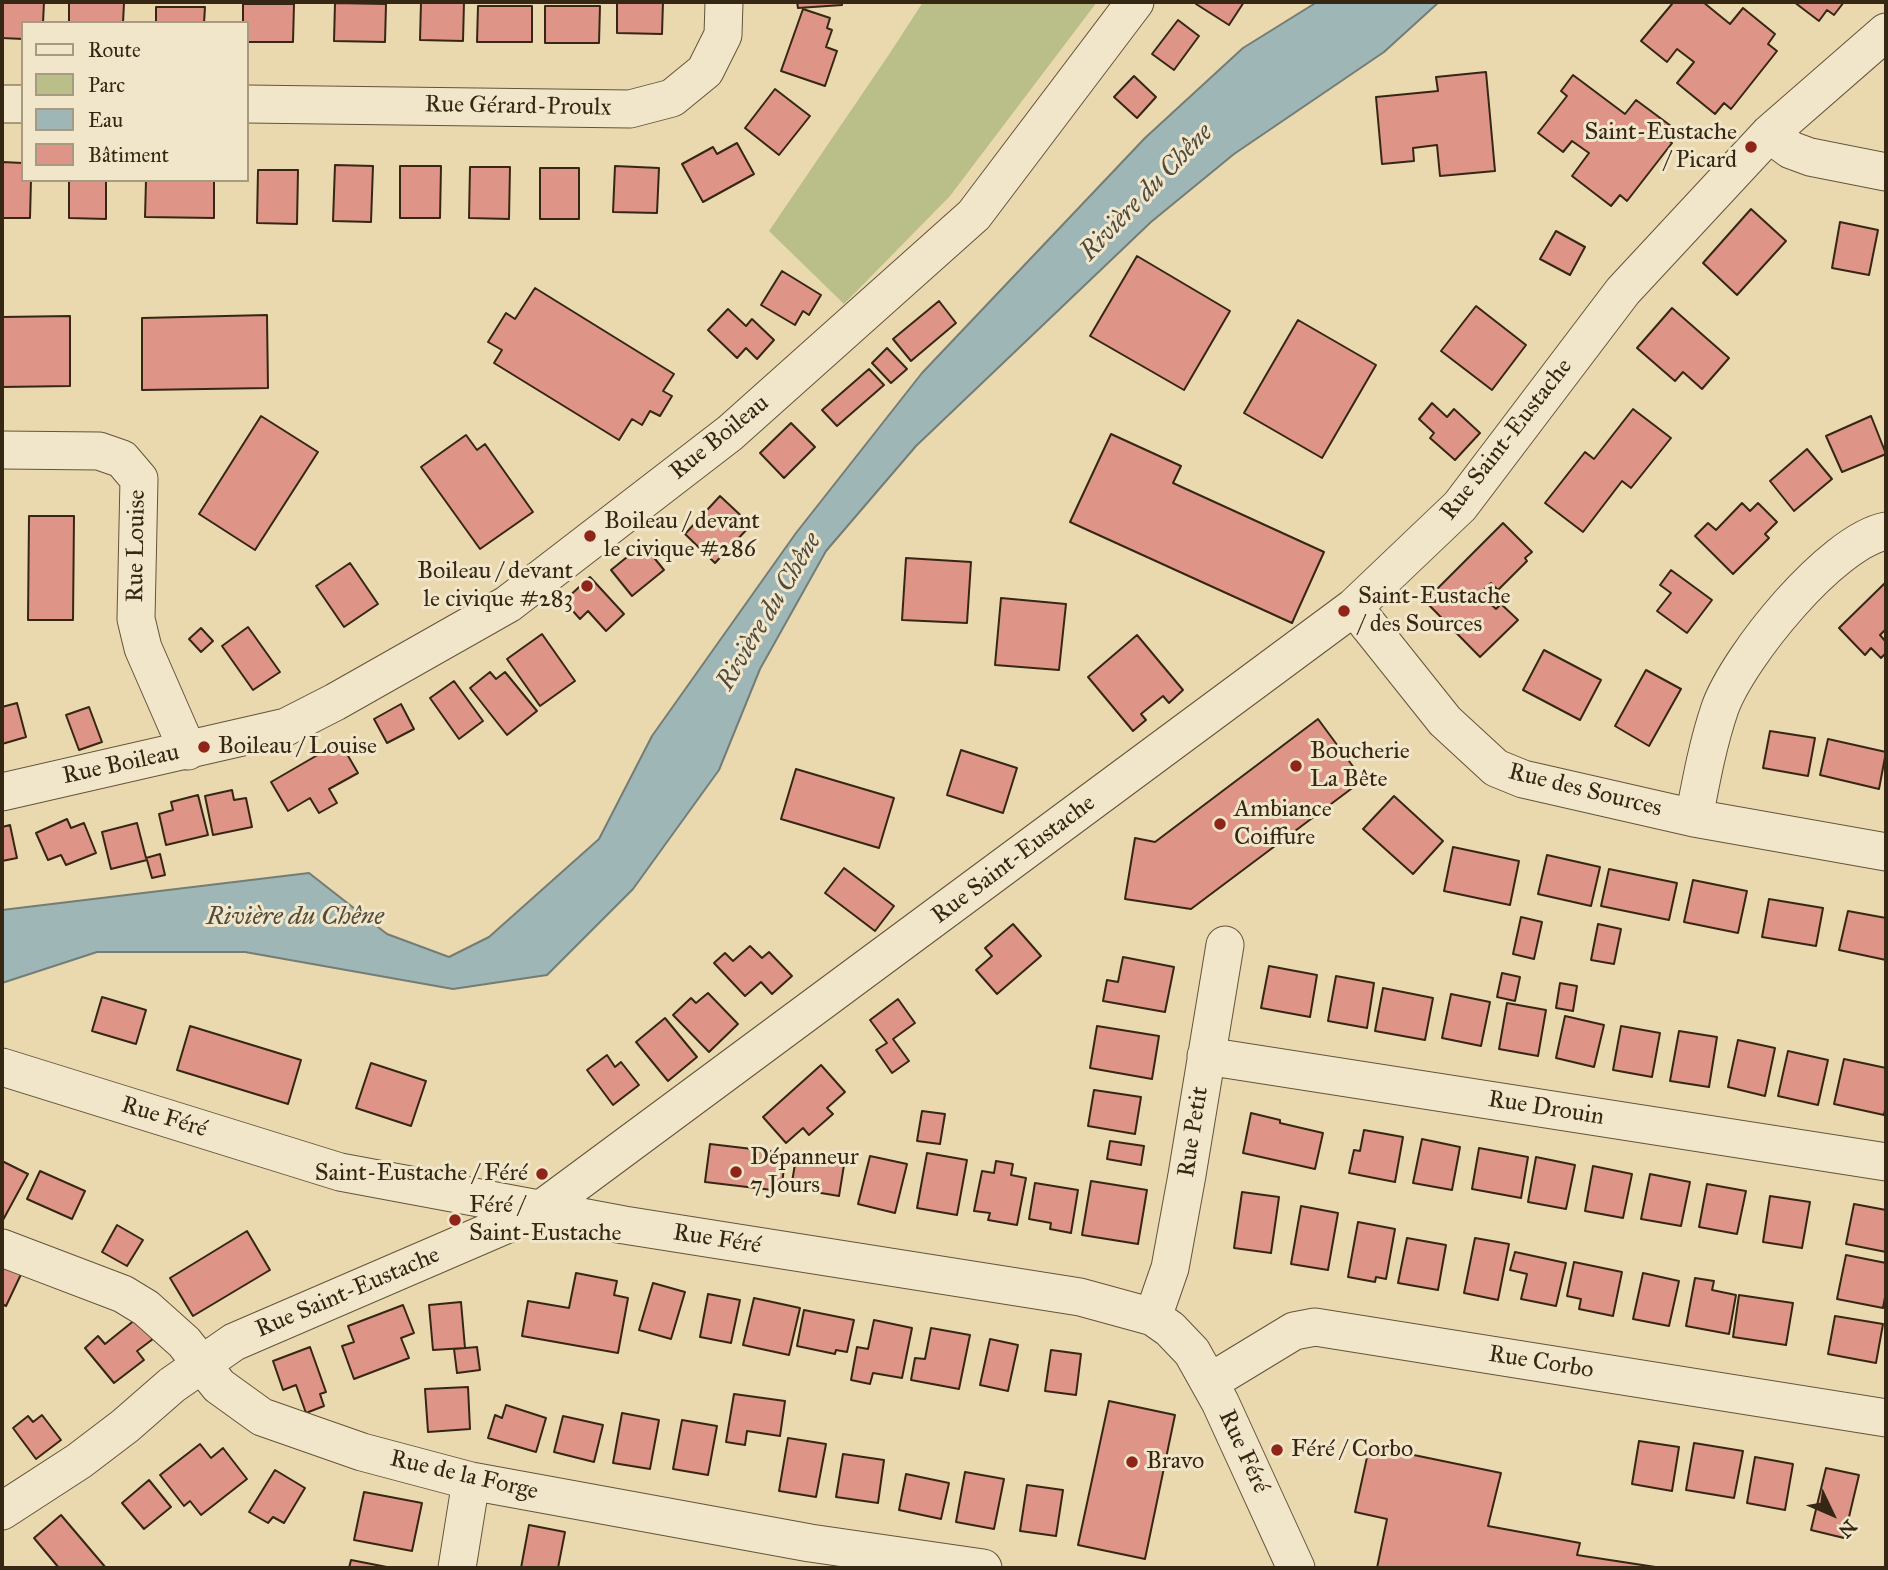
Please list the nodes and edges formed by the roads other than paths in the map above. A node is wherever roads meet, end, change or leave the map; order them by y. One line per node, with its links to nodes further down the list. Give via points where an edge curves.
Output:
1 (724, 2): 6 (street, Rue Gérard-Proulx, via 723,35 705,71 673,98 630,109)
2 (1135, 2): 12 (street, Rue Boileau, via 974,215 730,433 498,609 286,727)
3 (1886, 32): 7 (street, Rue Saint-Eustache)
4 (2, 104): 5 (street)
5 (21, 104)
6 (248, 104)
7 (1769, 134): 8 (street, via 1810,157); 11 (street, Rue Saint-Eustache, via 1623,291 1460,506)
8 (1886, 172)
9 (2, 450): 12 (street, Rue Louise, via 99,451 122,459 139,479 136,619 143,648)
10 (1886, 531): 14 (street, via 1873,534 1816,575 1756,644 1721,706)
11 (1354, 607): 14 (street, Rue des Sources, via 1445,721 1496,768 1523,779); 20 (street, Rue Saint-Eustache)
12 (188, 751): 13 (street, Rue Boileau)
13 (2, 792)
14 (1694, 818): 15 (street, Rue des Sources)
15 (1886, 852)
16 (1225, 945): 17 (street, Rue Petit)
17 (1206, 1056): 19 (street, Rue Drouin); 22 (street, Rue Petit, via 1170,1268)
18 (2, 1067): 20 (street, Rue Féré, via 340,1172)
19 (1886, 1162)
20 (540, 1210): 22 (street, Rue Féré, via 1080,1297); 23 (street, Rue Saint-Eustache, via 234,1342)
21 (2, 1248): 23 (street, Rue de la Forge, via 123,1294 184,1342)
22 (1153, 1317): 24 (street, Rue Féré, via 1181,1339)
23 (201, 1364): 26 (street, Rue de la Forge, via 219,1386 262,1418 362,1452); 27 (street, Rue Saint-Eustache, via 79,1461)
24 (1210, 1382): 25 (street, Rue Corbo, via 1294,1331 1315,1327); 30 (street, Rue Féré)
25 (1886, 1418)
26 (471, 1481): 28 (street); 29 (street, Rue de la Forge, via 810,1543)
27 (2, 1511)
28 (457, 1568)
29 (983, 1568)
30 (1296, 1568)

